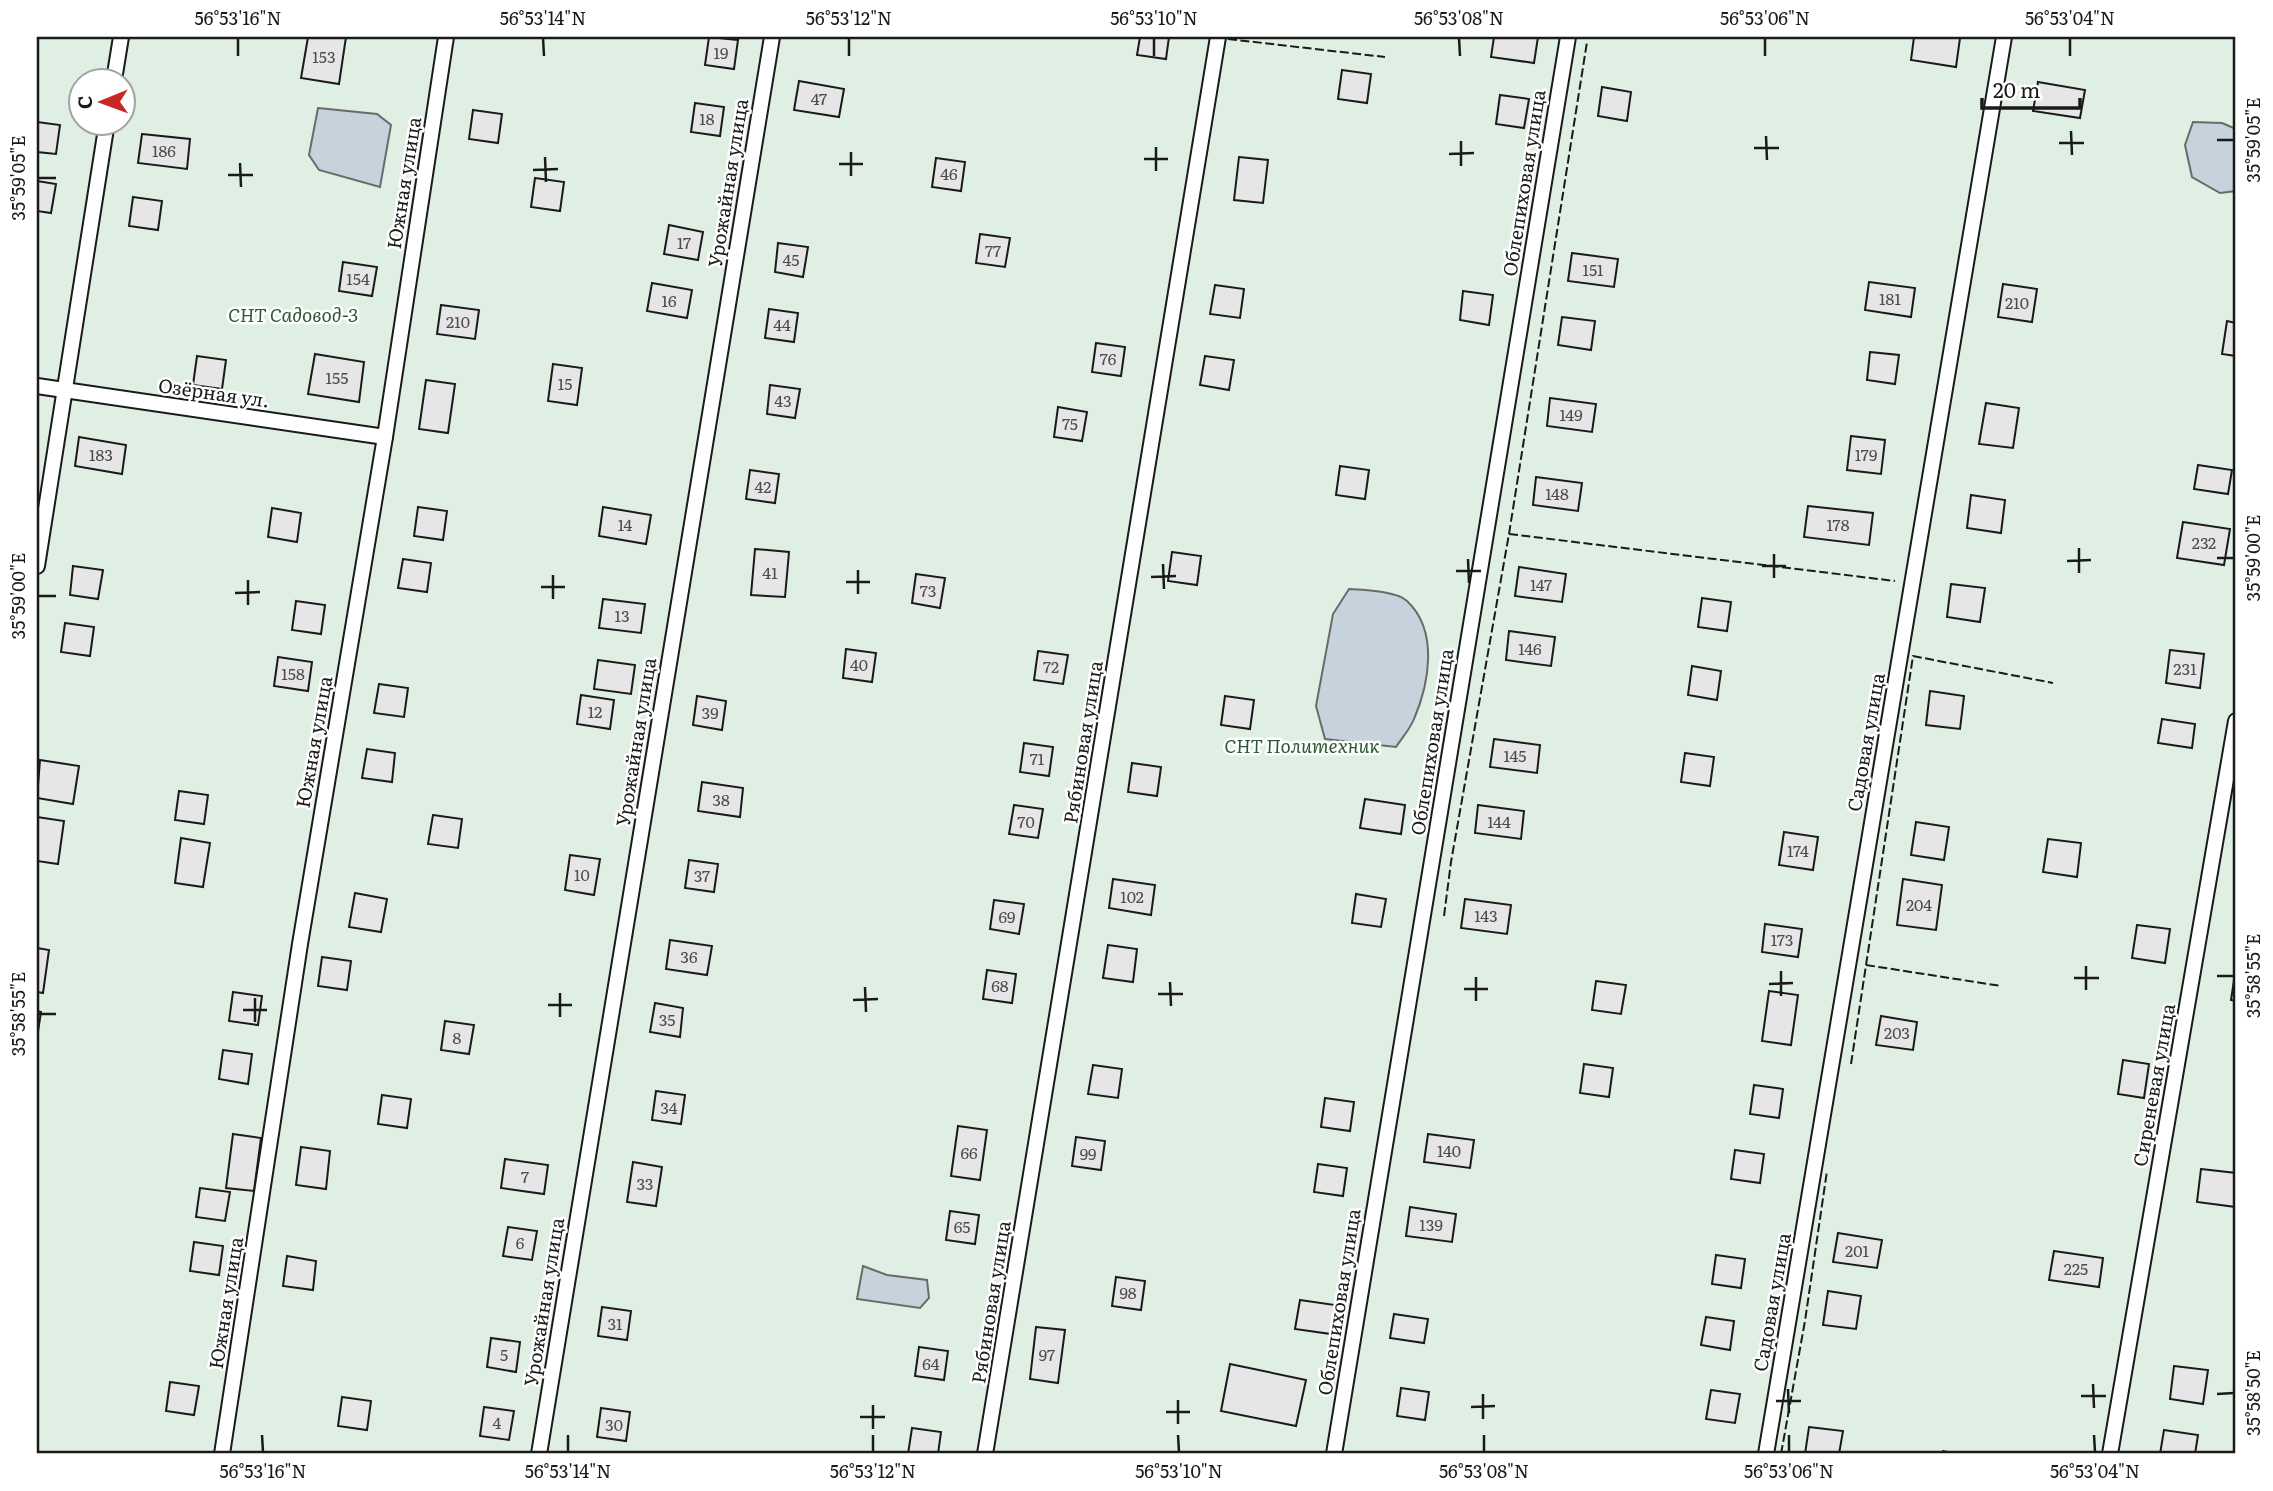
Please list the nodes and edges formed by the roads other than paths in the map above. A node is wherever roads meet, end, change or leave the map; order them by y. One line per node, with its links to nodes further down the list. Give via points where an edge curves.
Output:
1 (121, 37): 7 (lane)
2 (446, 37): 11 (lane, Южная улица)
3 (772, 37): 15 (lane, Урожайная улица)
4 (1218, 37): 16 (lane, Рябиновая улица)
5 (1568, 37): 17 (lane, Облепиховая улица)
6 (2004, 37): 18 (lane, Садовая улица)
7 (116, 66)
8 (105, 136): 10 (lane)
9 (37, 386): 10 (lane, Озёрная ул.)
10 (64, 390): 11 (lane, Озёрная ул.); 12 (lane)
11 (385, 437): 14 (lane, Южная улица, via 300,944)
12 (37, 566)
13 (2236, 721): 19 (lane, Сиреневая улица)
14 (222, 1454)
15 (539, 1454)
16 (985, 1454)
17 (1334, 1454)
18 (1766, 1454)
19 (2110, 1454)

